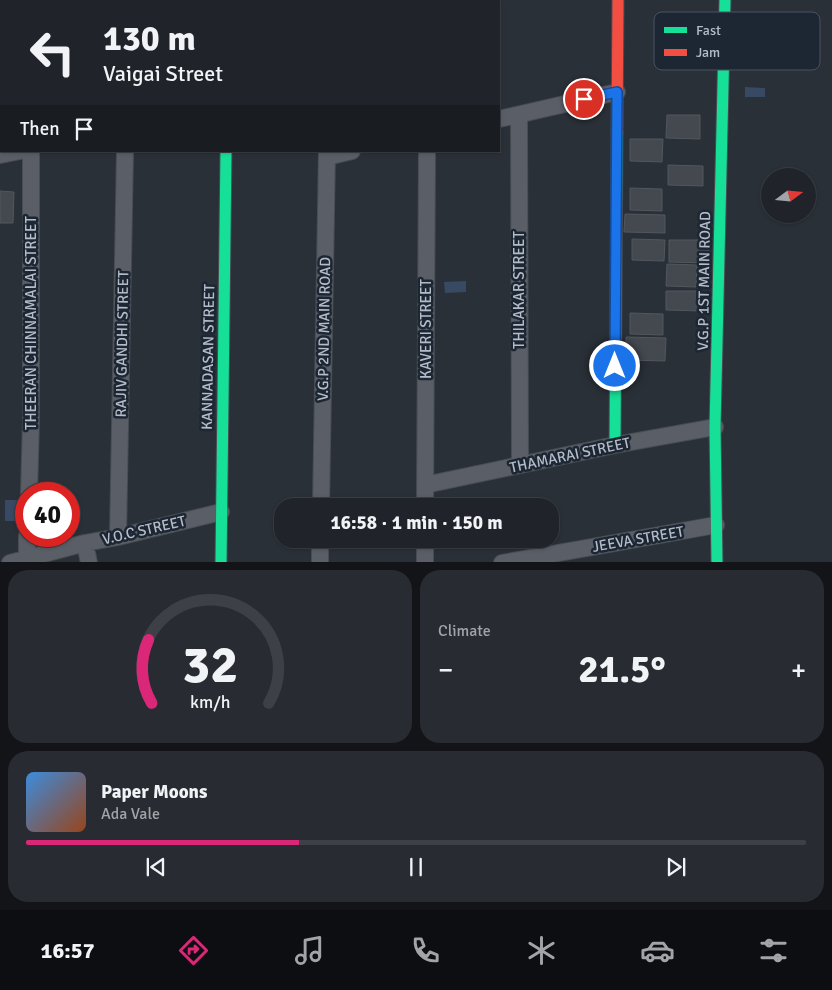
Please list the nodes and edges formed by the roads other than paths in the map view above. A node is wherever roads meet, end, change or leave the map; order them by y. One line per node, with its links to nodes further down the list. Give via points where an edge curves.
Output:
1 (618, 0): 3 (street)
2 (724, 70): 14 (street, V.G.P 1ST MAIN ROAD)
3 (617, 92): 4 (street); 15 (street)
4 (519, 114): 5 (street); 16 (street, THILAKAR STREET)
5 (500, 119)
6 (15, 152): 13 (street)
7 (32, 152): 17 (street, THEERAN CHINNAMALAI STREET)
8 (125, 152): 23 (street, RAJIV GANDHI STREET)
9 (226, 152): 21 (street, KANNADASAN STREET)
10 (344, 152): 12 (street)
11 (427, 152): 18 (street, KAVERI STREET)
12 (327, 154): 19 (street, V.G.P 2ND MAIN ROAD)
13 (0, 155)
14 (716, 427): 15 (street, THAMARAI STREET); 22 (street, V.G.P 1ST MAIN ROAD)
15 (615, 445): 16 (street, THAMARAI STREET)
16 (520, 465): 18 (street, THAMARAI STREET)
17 (29, 482)
18 (425, 485): 20 (street, KAVERI STREET)
19 (321, 498)
20 (425, 498)
21 (220, 512): 23 (street, V.O.C STREET); 31 (street, KANNADASAN STREET)
22 (716, 525): 34 (street, JEEVA STREET); 35 (street, V.G.P 1ST MAIN ROAD)
23 (118, 536): 24 (street, V.O.C STREET)
24 (85, 542): 28 (street, V.O.C STREET); 30 (street)
25 (27, 547): 28 (street)
26 (320, 548): 32 (street)
27 (425, 548): 33 (street)
28 (26, 559): 29 (street, V.O.C STREET)
29 (10, 562)
30 (89, 562)
31 (222, 562)
32 (320, 562)
33 (425, 562)
34 (502, 562)
35 (717, 562)

